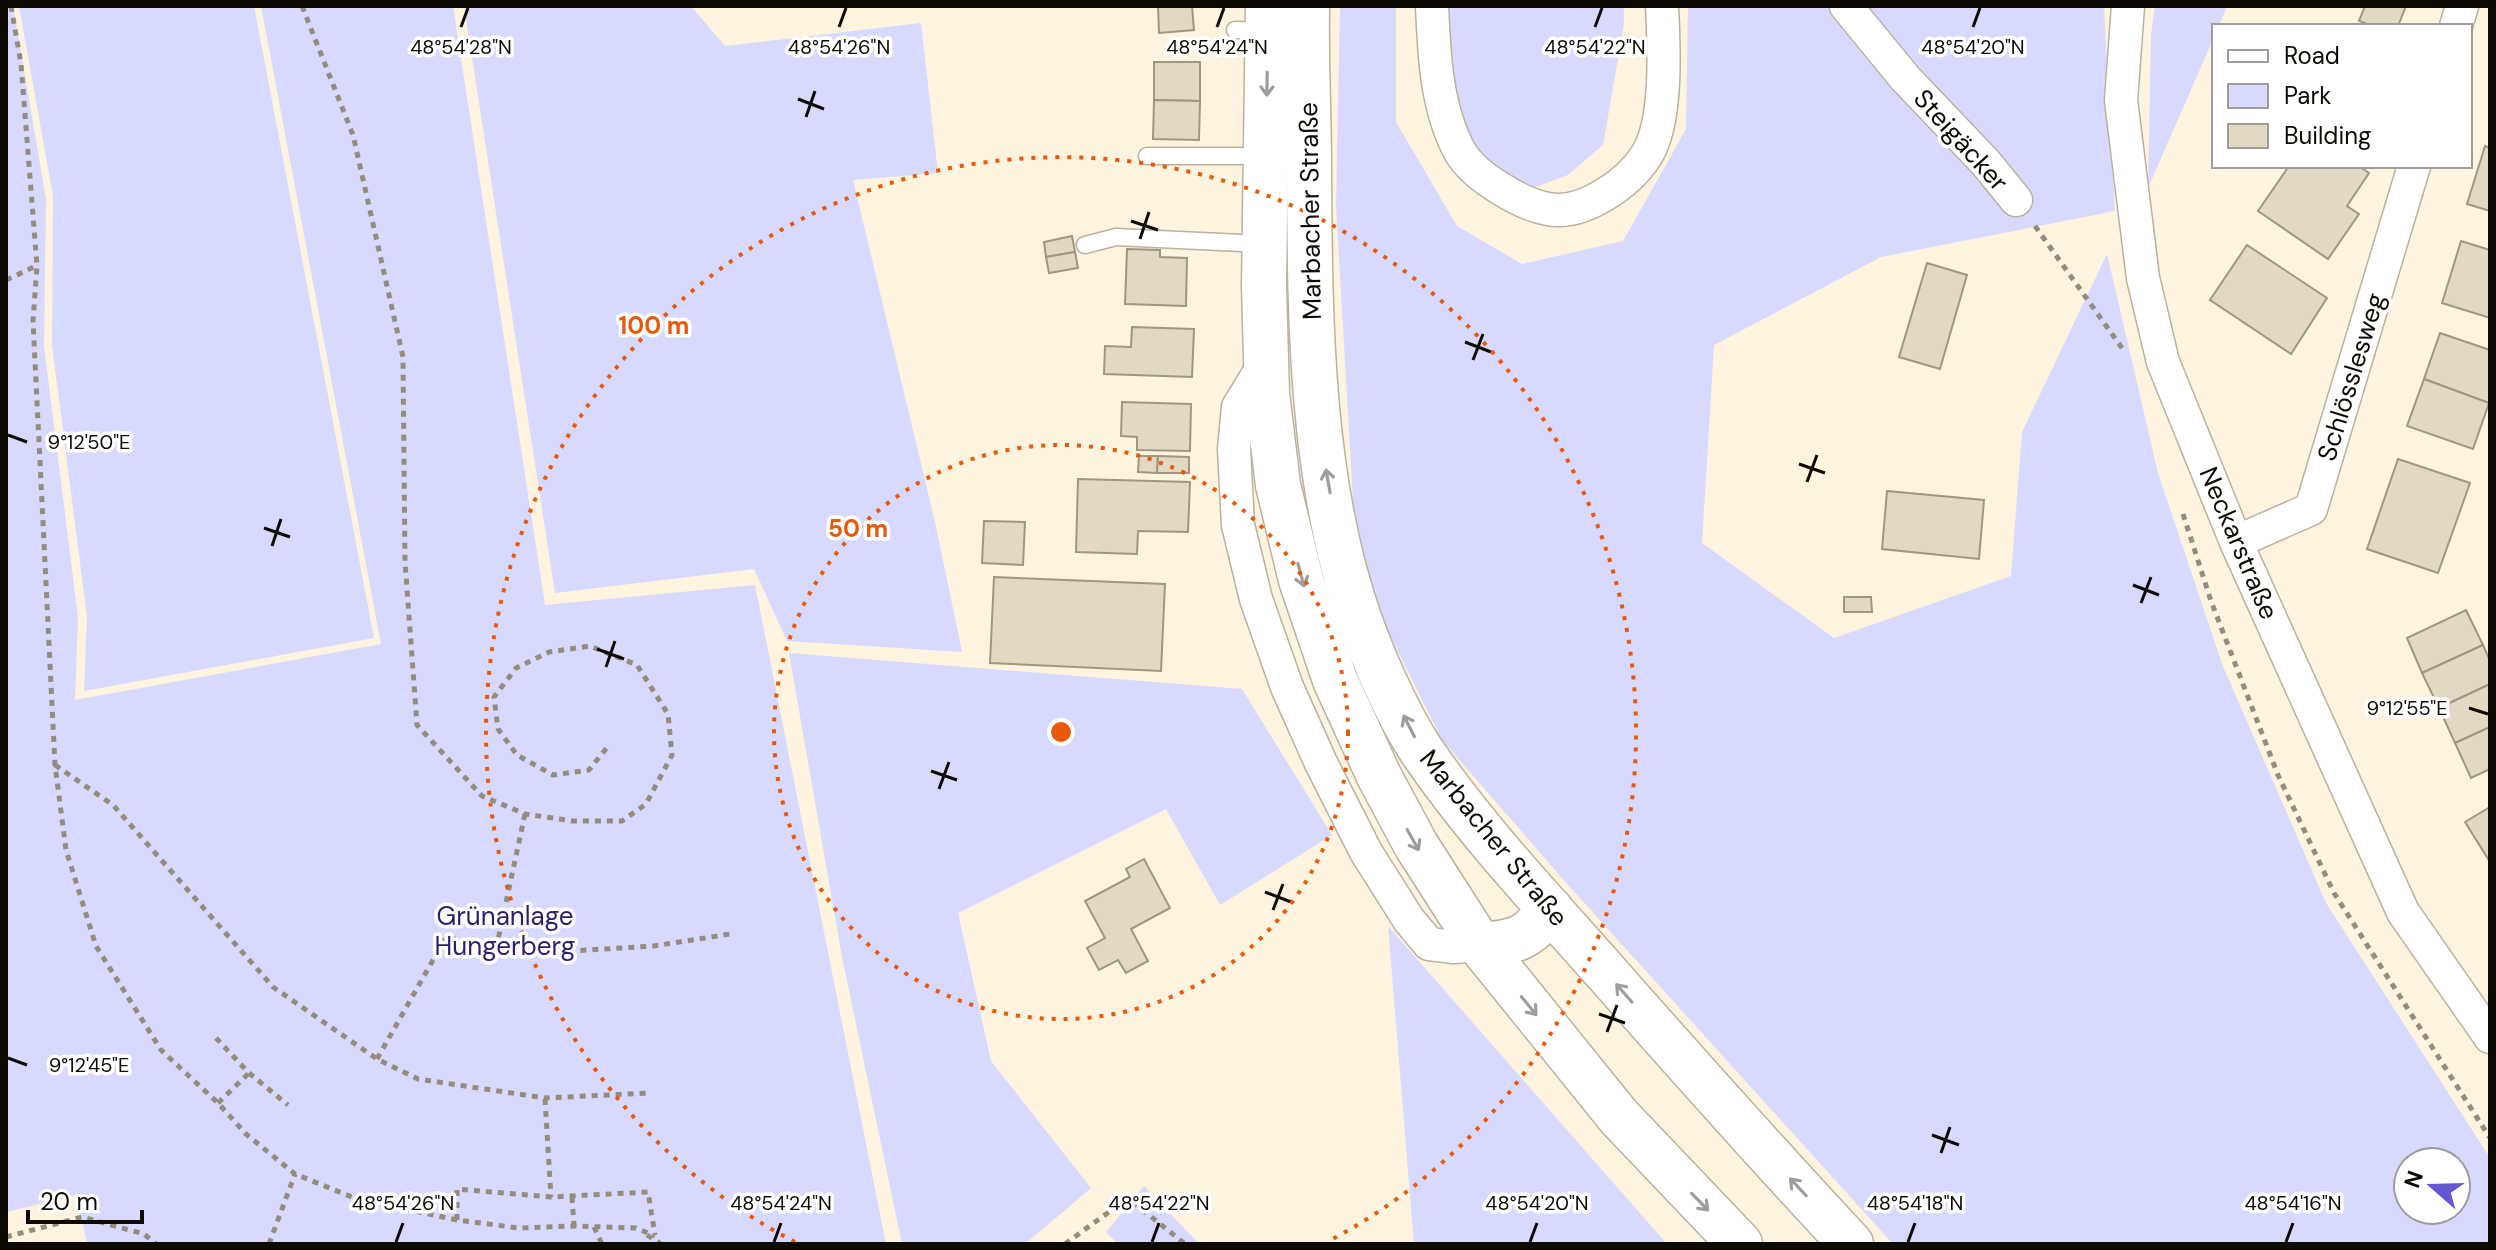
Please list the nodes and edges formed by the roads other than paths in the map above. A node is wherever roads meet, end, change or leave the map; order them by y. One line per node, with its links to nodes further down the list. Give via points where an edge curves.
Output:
1 (1432, 6): 2 (street, via 1443,108 1456,146 1477,174 1550,210 1585,204 1618,188 1647,155 1660,117)
2 (1662, 6)
3 (1846, 6): 9 (street, Steigäcker)
4 (2128, 6): 12 (street, Neckarstraße, via 2121,100 2143,278 2163,362)
5 (1280, 24): 7 (main road, Marbacher Straße)
6 (1147, 156): 7 (lane)
7 (1287, 156): 10 (main road, Marbacher Straße); 13 (main road, Marbacher Straße, one-way to 7, via 1420,748 1361,622 1342,559 1325,464 1309,285)
8 (2413, 168): 12 (street, Schlösslesweg, via 2311,509)
9 (2016, 200)
10 (1265, 244): 11 (lane, via 1116,237); 14 (main road, Marbacher Straße, via 1267,394 1278,485 1301,580 1335,680 1379,776)
11 (1085, 245)
12 (2236, 542): 15 (street, Neckarstraße, via 2403,912)
13 (1551, 910): 14 (main road, via 1514,942); 17 (main road, Marbacher Straße, one-way to 13)
14 (1480, 945): 16 (main road, Marbacher Straße, one-way to 16, via 1619,1117)
15 (2490, 1037)
16 (1740, 1244)
17 (1851, 1244)

